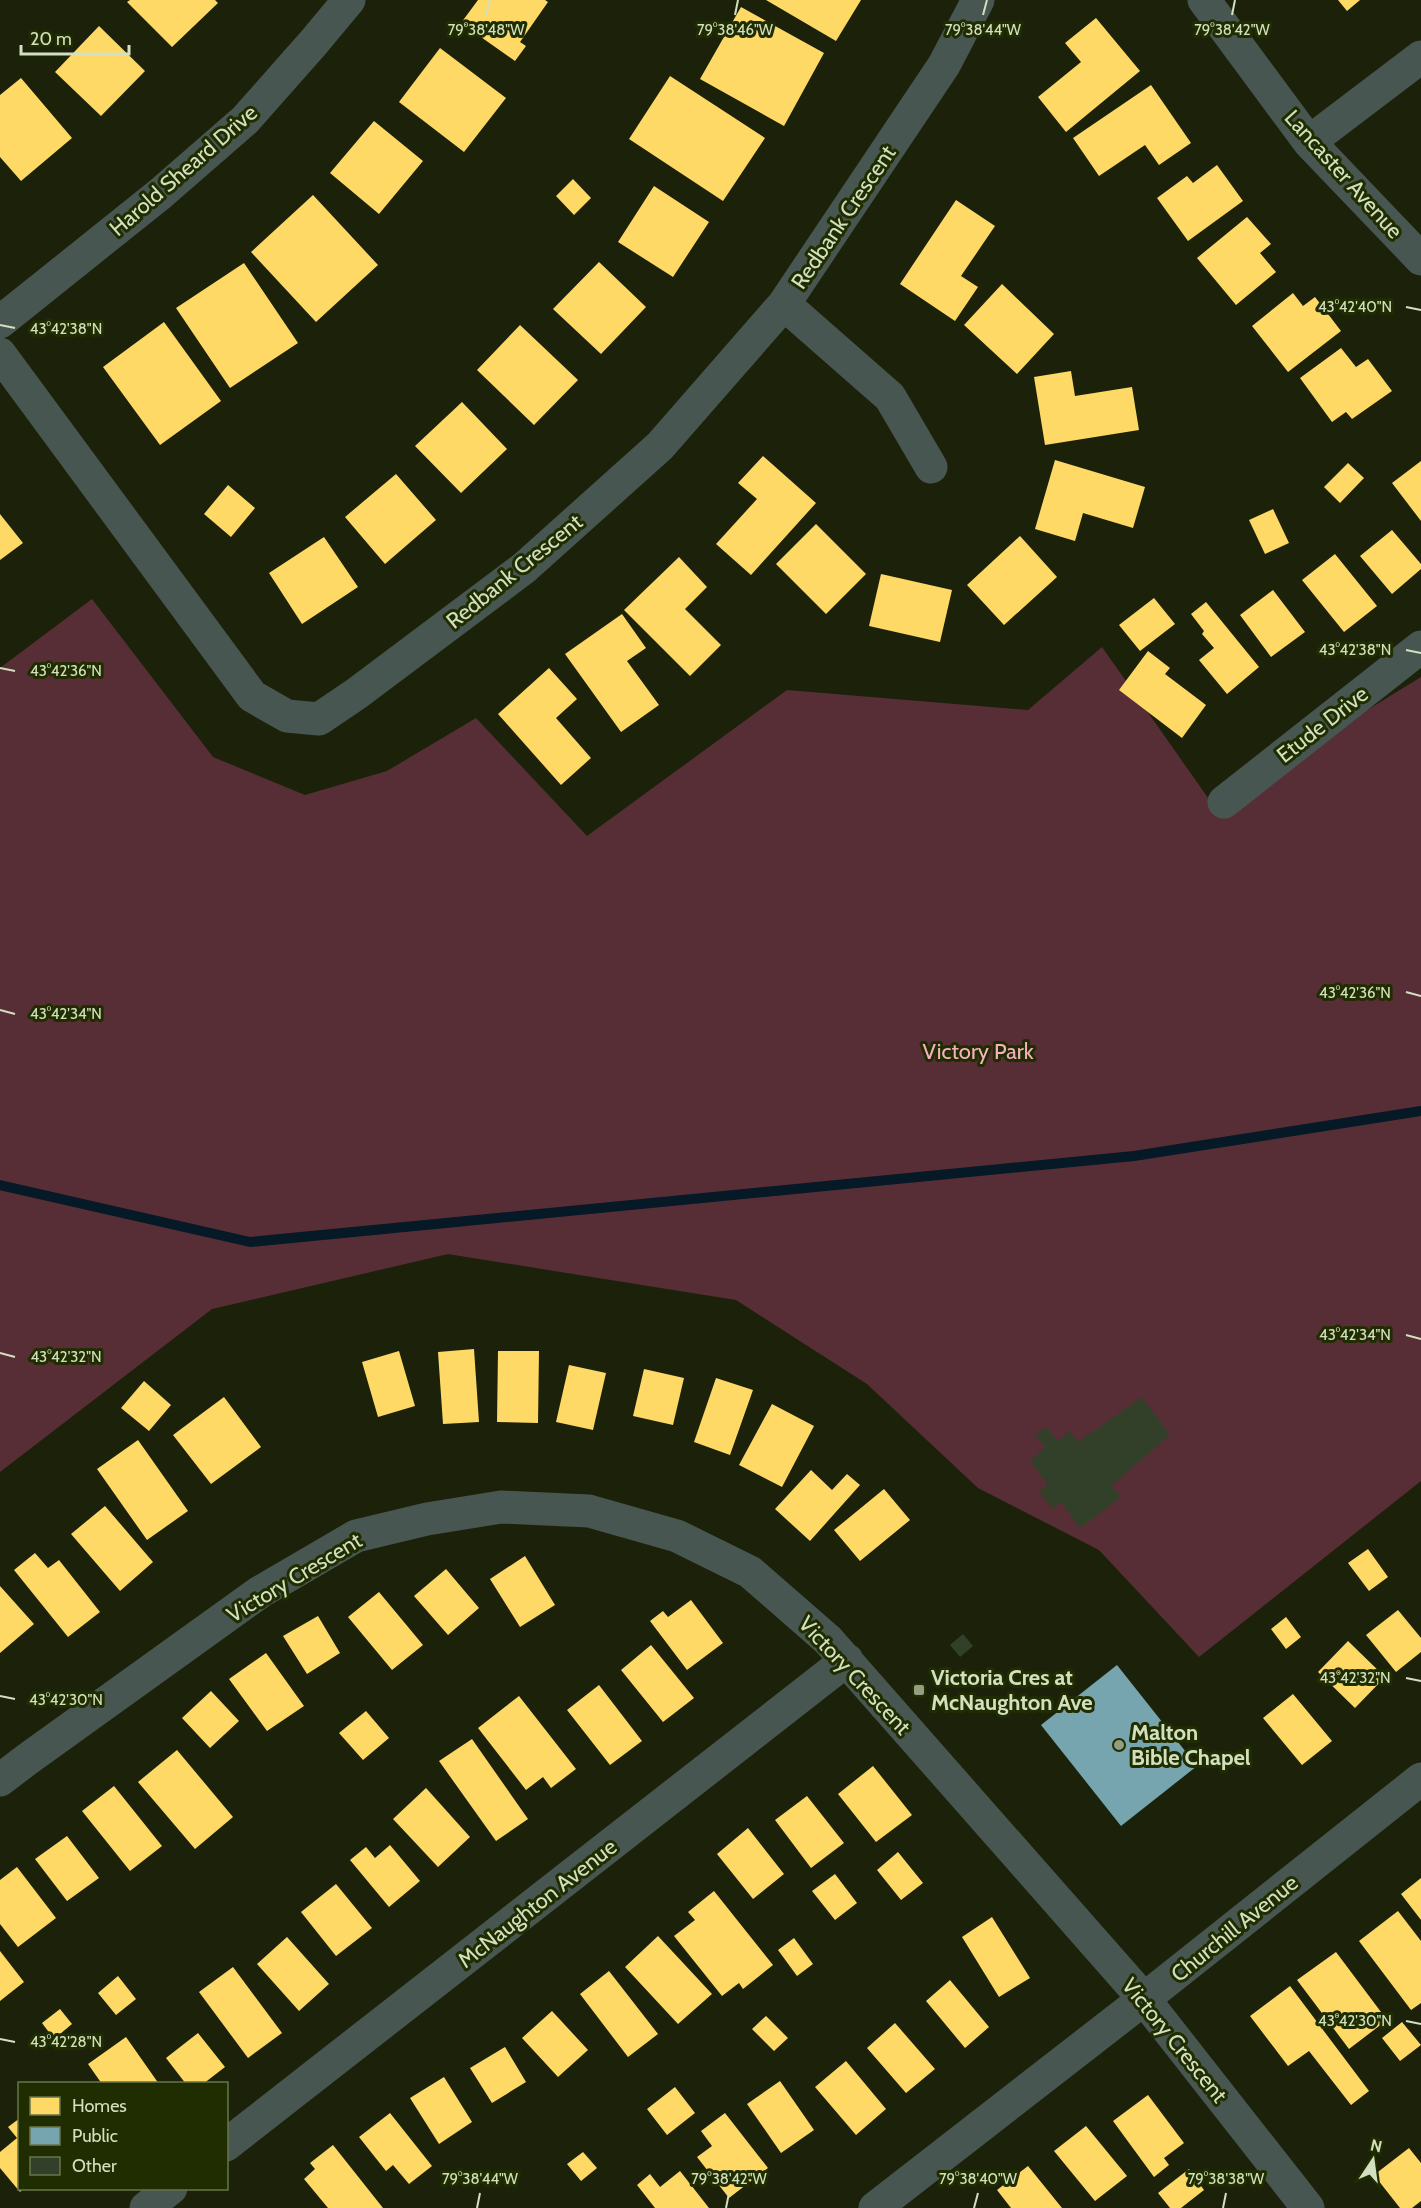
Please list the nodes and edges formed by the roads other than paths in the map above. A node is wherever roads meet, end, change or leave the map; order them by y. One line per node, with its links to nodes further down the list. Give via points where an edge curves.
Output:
1 (349, 0): 8 (street, Harold Sheard Drive, via 245,120 160,194)
2 (978, 0): 7 (street, Redbank Crescent, via 944,65)
3 (1204, 0): 5 (street, Lancaster Avenue)
4 (1421, 57): 5 (street)
5 (1309, 142): 6 (street, Lancaster Avenue)
6 (1421, 259)
7 (784, 304): 9 (street, Redbank Crescent, via 660,446 572,526 524,568 319,719 286,716 252,696); 10 (street, via 890,397)
8 (0, 322)
9 (0, 354)
10 (931, 467)
11 (1421, 647): 12 (street, Etude Drive)
12 (1224, 802)
13 (847, 1660): 15 (street, Victory Crescent, via 750,1572 677,1536 589,1511 501,1507 356,1536 260,1592); 16 (street, Victory Crescent); 17 (street, McNaughton Avenue)
14 (1421, 1779): 16 (street, Churchill Avenue)
15 (0, 1780)
16 (1144, 1999): 20 (street, Churchill Avenue); 21 (street, Victory Crescent)
17 (228, 2143)
18 (168, 2190): 19 (street)
19 (146, 2208)
20 (875, 2208)
21 (1308, 2208)

